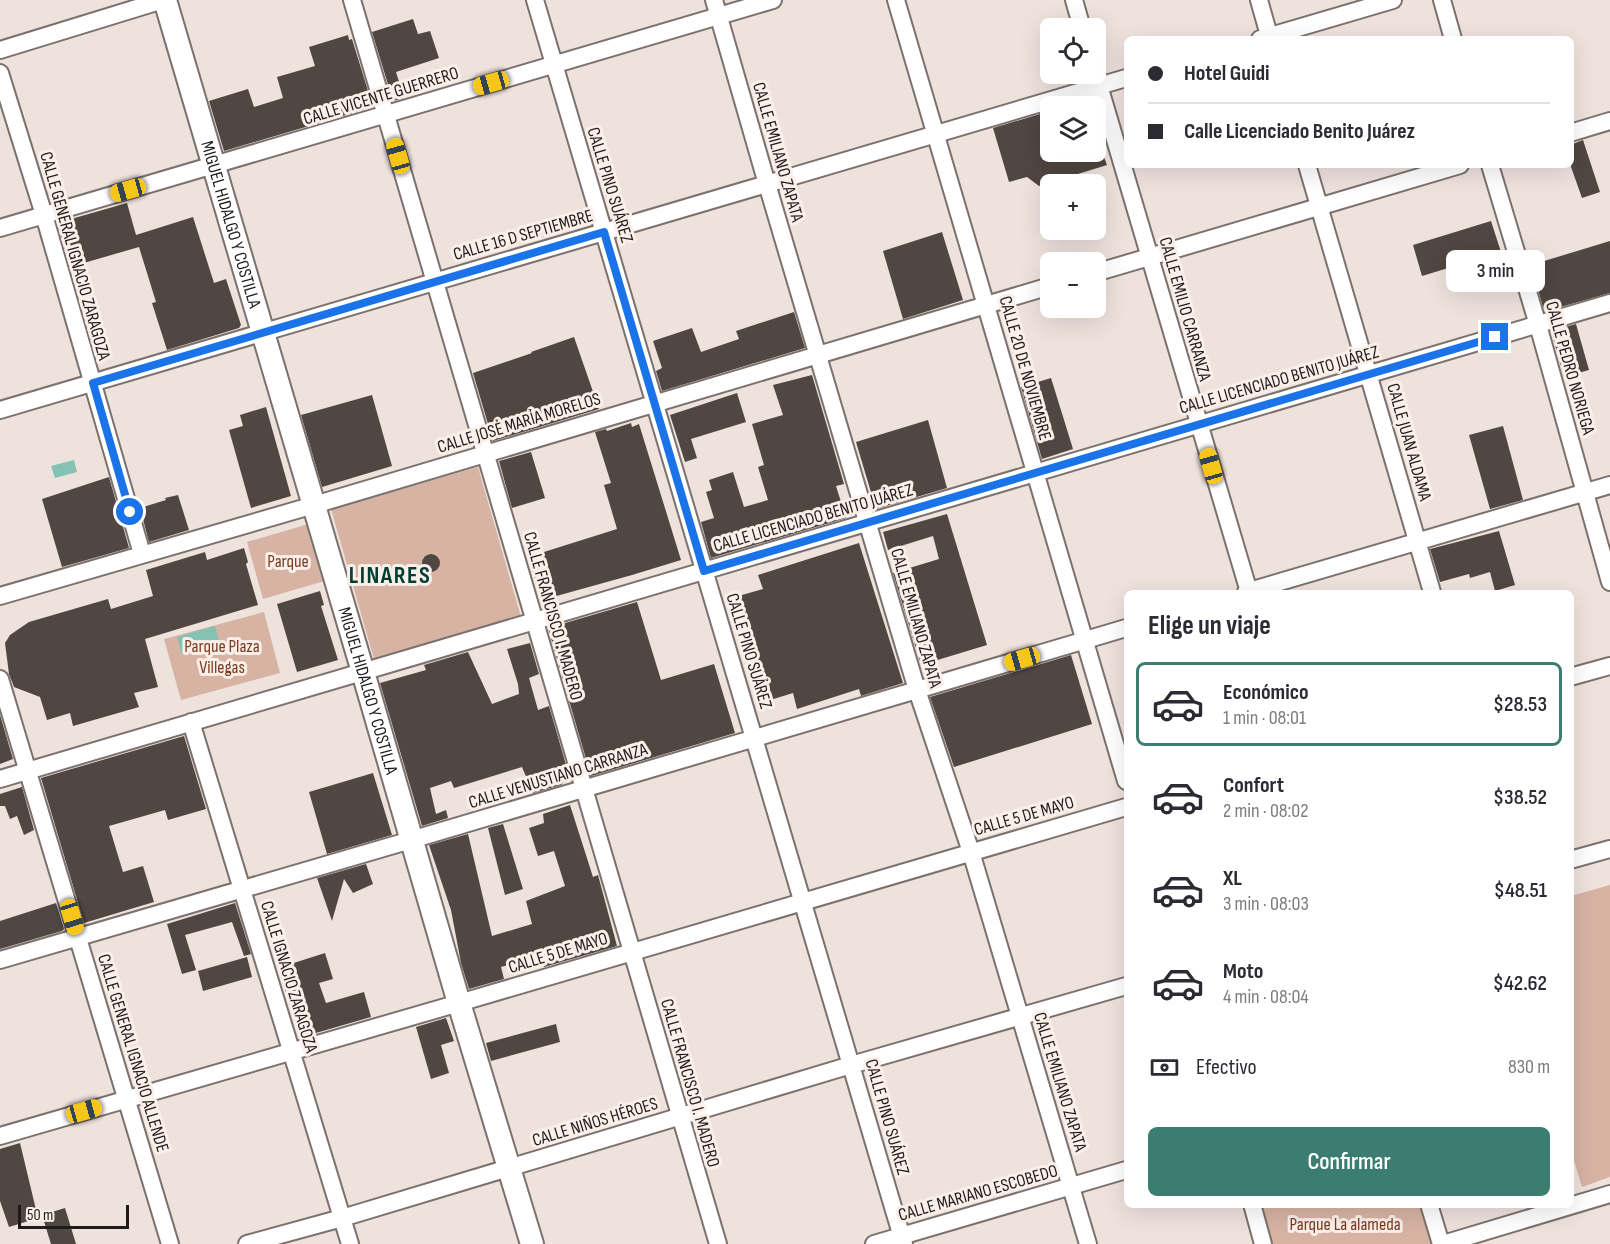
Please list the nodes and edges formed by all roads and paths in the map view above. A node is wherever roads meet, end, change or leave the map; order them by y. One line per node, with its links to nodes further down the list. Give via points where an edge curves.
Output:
1 (164, 0): 15 (street); 26 (main road, MIGUEL HIDALGO Y COSTILLA)
2 (352, 0): 22 (street, CALLE FRANCISCO I. MADERO)
3 (535, 0): 16 (street, CALLE PINO SUÁREZ)
4 (772, 0): 10 (street, CALLE VICENTE GUERRERO)
5 (896, 0): 25 (street, CALLE 20 DE NOVIEMBRE)
6 (1074, 0): 11 (street)
7 (1259, 0): 12 (street)
8 (1393, 0): 13 (street)
9 (1442, 0): 14 (street)
10 (717, 8): 16 (street, CALLE VICENTE GUERRERO); 30 (street, CALLE EMILIANO ZAPATA)
11 (1079, 18)
12 (1267, 36)
13 (1274, 36)
14 (1452, 36)
15 (0, 51)
16 (554, 65): 22 (street, CALLE VICENTE GUERRERO); 34 (street, CALLE PINO SUÁREZ)
17 (0, 73): 32 (street, CALLE GENERAL IGNACIO ZARAGOZA)
18 (1124, 78): 19 (street, CALLE 16 D SEPTIEMBRE)
19 (1106, 79)
20 (1082, 84): 25 (street, CALLE 16 D SEPTIEMBRE)
21 (1098, 84): 35 (street, CALLE EMILIO CARRANZA)
22 (385, 114): 26 (street, CALLE VICENTE GUERRERO); 37 (street, CALLE FRANCISCO I. MADERO)
23 (1610, 121): 24 (street)
24 (1574, 131)
25 (936, 134): 30 (street, CALLE 16 D SEPTIEMBRE); 40 (street, CALLE 20 DE NOVIEMBRE)
26 (213, 166): 32 (street, CALLE VICENTE GUERRERO); 42 (main road, MIGUEL HIDALGO Y COSTILLA)
27 (1308, 168): 31 (street, CALLE JUAN ALDAMA)
28 (1450, 168): 31 (street)
29 (1491, 168): 41 (street, CALLE PEDRO NORIEGA)
30 (767, 184): 34 (street, CALLE 16 D SEPTIEMBRE); 43 (street, CALLE EMILIANO ZAPATA)
31 (1320, 207): 35 (street); 44 (street, CALLE JUAN ALDAMA)
32 (44, 215): 33 (street, CALLE VICENTE GUERRERO); 45 (street, CALLE GENERAL IGNACIO ZARAGOZA)
33 (0, 228)
34 (604, 232): 37 (street, CALLE 16 D SEPTIEMBRE); 46 (street, CALLE PINO SUÁREZ)
35 (1149, 257): 36 (street); 48 (street, CALLE EMILIO CARRANZA)
36 (1106, 270)
37 (434, 282): 42 (street, CALLE 16 D SEPTIEMBRE); 49 (street, CALLE FRANCISCO I. MADERO)
38 (1040, 289): 40 (street, CALLE JOSÉ MARÍA MORELOS)
39 (1610, 303): 41 (street, CALLE LICENCIADO BENITO JUÁREZ)
40 (986, 305): 43 (street, CALLE JOSÉ MARÍA MORELOS); 50 (street, CALLE 20 DE NOVIEMBRE)
41 (1538, 324): 44 (street, CALLE LICENCIADO BENITO JUÁREZ); 52 (street, CALLE PEDRO NORIEGA)
42 (262, 333): 45 (street, CALLE 16 D SEPTIEMBRE); 53 (main road, MIGUEL HIDALGO Y COSTILLA)
43 (818, 356): 46 (street, CALLE JOSÉ MARÍA MORELOS); 54 (street, CALLE EMILIANO ZAPATA)
44 (1368, 374): 48 (street, CALLE LICENCIADO BENITO JUÁREZ); 55 (street, CALLE JUAN ALDAMA)
45 (93, 383): 47 (street, CALLE 16 D SEPTIEMBRE); 56 (street, CALLE GENERAL IGNACIO ZARAGOZA)
46 (655, 403): 49 (street, CALLE JOSÉ MARÍA MORELOS); 57 (street, CALLE PINO SUÁREZ)
47 (0, 410)
48 (1199, 425): 50 (street, CALLE LICENCIADO BENITO JUÁREZ); 59 (street, CALLE EMILIO CARRANZA)
49 (485, 453): 53 (street, CALLE JOSÉ MARÍA MORELOS); 63 (street, CALLE FRANCISCO I. MADERO)
50 (1036, 473): 54 (street, CALLE LICENCIADO BENITO JUÁREZ); 65 (street, CALLE 20 DE NOVIEMBRE)
51 (1610, 485): 52 (street)
52 (1584, 493): 55 (street); 58 (street, CALLE PEDRO NORIEGA)
53 (314, 505): 56 (street, CALLE JOSÉ MARÍA MORELOS); 67 (main road, MIGUEL HIDALGO Y COSTILLA)
54 (868, 523): 57 (street, CALLE LICENCIADO BENITO JUÁREZ); 70 (street, CALLE EMILIANO ZAPATA)
55 (1418, 542): 60 (street); 61 (street, CALLE JUAN ALDAMA)
56 (142, 554): 62 (street, CALLE JOSÉ MARÍA MORELOS)
57 (704, 571): 63 (street, CALLE LICENCIADO BENITO JUÁREZ); 72 (street, CALLE PINO SUÁREZ)
58 (1610, 582)
59 (1247, 590)
60 (1255, 590)
61 (1431, 590)
62 (0, 596)
63 (534, 621): 67 (street, CALLE LICENCIADO BENITO JUÁREZ); 76 (street, CALLE FRANCISCO I. MADERO)
64 (1124, 629): 65 (street, CALLE VENUSTIANO CARRANZA)
65 (1085, 640): 70 (street, CALLE VENUSTIANO CARRANZA); 74 (street, CALLE 20 DE NOVIEMBRE)
66 (1610, 666): 68 (street)
67 (363, 672): 71 (street, CALLE LICENCIADO BENITO JUÁREZ); 78 (main road, MIGUEL HIDALGO Y COSTILLA)
68 (1574, 676)
69 (0, 679): 73 (street, CALLE GENERAL IGNACIO ALLENDE)
70 (917, 690): 72 (street, CALLE VENUSTIANO CARRANZA); 80 (street, CALLE EMILIANO ZAPATA)
71 (191, 722): 73 (street, CALLE LICENCIADO BENITO JUÁREZ); 82 (street, CALLE IGNACIO ZARAGOZA)
72 (754, 738): 76 (street, CALLE VENUSTIANO CARRANZA); 83 (street, CALLE PINO SUÁREZ)
73 (28, 771): 75 (street, CALLE LICENCIADO BENITO JUÁREZ); 84 (street, CALLE GENERAL IGNACIO ALLENDE)
74 (1124, 774)
75 (0, 779)
76 (584, 788): 78 (street, CALLE VENUSTIANO CARRANZA); 85 (street, CALLE FRANCISCO I. MADERO)
77 (1124, 808): 80 (street, CALLE 5 DE MAYO)
78 (411, 840): 82 (street, CALLE VENUSTIANO CARRANZA); 88 (main road, MIGUEL HIDALGO Y COSTILLA)
79 (1610, 849): 81 (street)
80 (971, 852): 83 (street, CALLE 5 DE MAYO); 89 (street, CALLE EMILIANO ZAPATA)
81 (1574, 859)
82 (242, 890): 84 (street, CALLE VENUSTIANO CARRANZA); 90 (street, CALLE IGNACIO ZARAGOZA)
83 (802, 901): 85 (street, CALLE 5 DE MAYO); 91 (street, CALLE PINO SUÁREZ)
84 (78, 938): 86 (street, CALLE VENUSTIANO CARRANZA); 92 (street, CALLE GENERAL IGNACIO ALLENDE)
85 (632, 951): 88 (street, CALLE 5 DE MAYO); 93 (street, CALLE FRANCISCO I. MADERO)
86 (0, 960)
87 (1124, 987): 89 (street, CALLE NIÑOS HÉROES)
88 (459, 1003): 90 (street, CALLE 5 DE MAYO); 95 (main road, MIGUEL HIDALGO Y COSTILLA)
89 (1020, 1016): 91 (street, CALLE NIÑOS HÉROES); 97 (street, CALLE EMILIANO ZAPATA)
90 (291, 1051): 92 (street, CALLE 5 DE MAYO); 103 (street, CALLE IGNACIO ZARAGOZA)
91 (851, 1065): 93 (street, CALLE NIÑOS HÉROES); 104 (street, CALLE PINO SUÁREZ)
92 (127, 1099): 94 (street, CALLE 5 DE MAYO); 105 (street, CALLE GENERAL IGNACIO ALLENDE)
93 (680, 1116): 95 (street, CALLE NIÑOS HÉROES); 109 (street, CALLE FRANCISCO I. MADERO)
94 (0, 1136)
95 (508, 1168): 103 (street, CALLE NIÑOS HÉROES); 108 (main road, MIGUEL HIDALGO Y COSTILLA)
96 (1124, 1171): 97 (street, CALLE MARIANO ESCOBEDO)
97 (1071, 1187): 104 (street, CALLE MARIANO ESCOBEDO); 111 (street, CALLE EMILIANO ZAPATA)
98 (1610, 1194): 99 (street)
99 (1574, 1205)
100 (1253, 1208): 112 (street)
101 (1430, 1208): 113 (street)
102 (1563, 1208): 113 (street)
103 (342, 1218): 106 (street, CALLE NIÑOS HÉROES); 107 (street, CALLE IGNACIO ZARAGOZA)
104 (903, 1240): 110 (street, CALLE MARIANO ESCOBEDO)
105 (170, 1244)
106 (247, 1244)
107 (350, 1244)
108 (532, 1244)
109 (718, 1244)
110 (874, 1244)
111 (1088, 1244)
112 (1263, 1244)
113 (1442, 1244)

